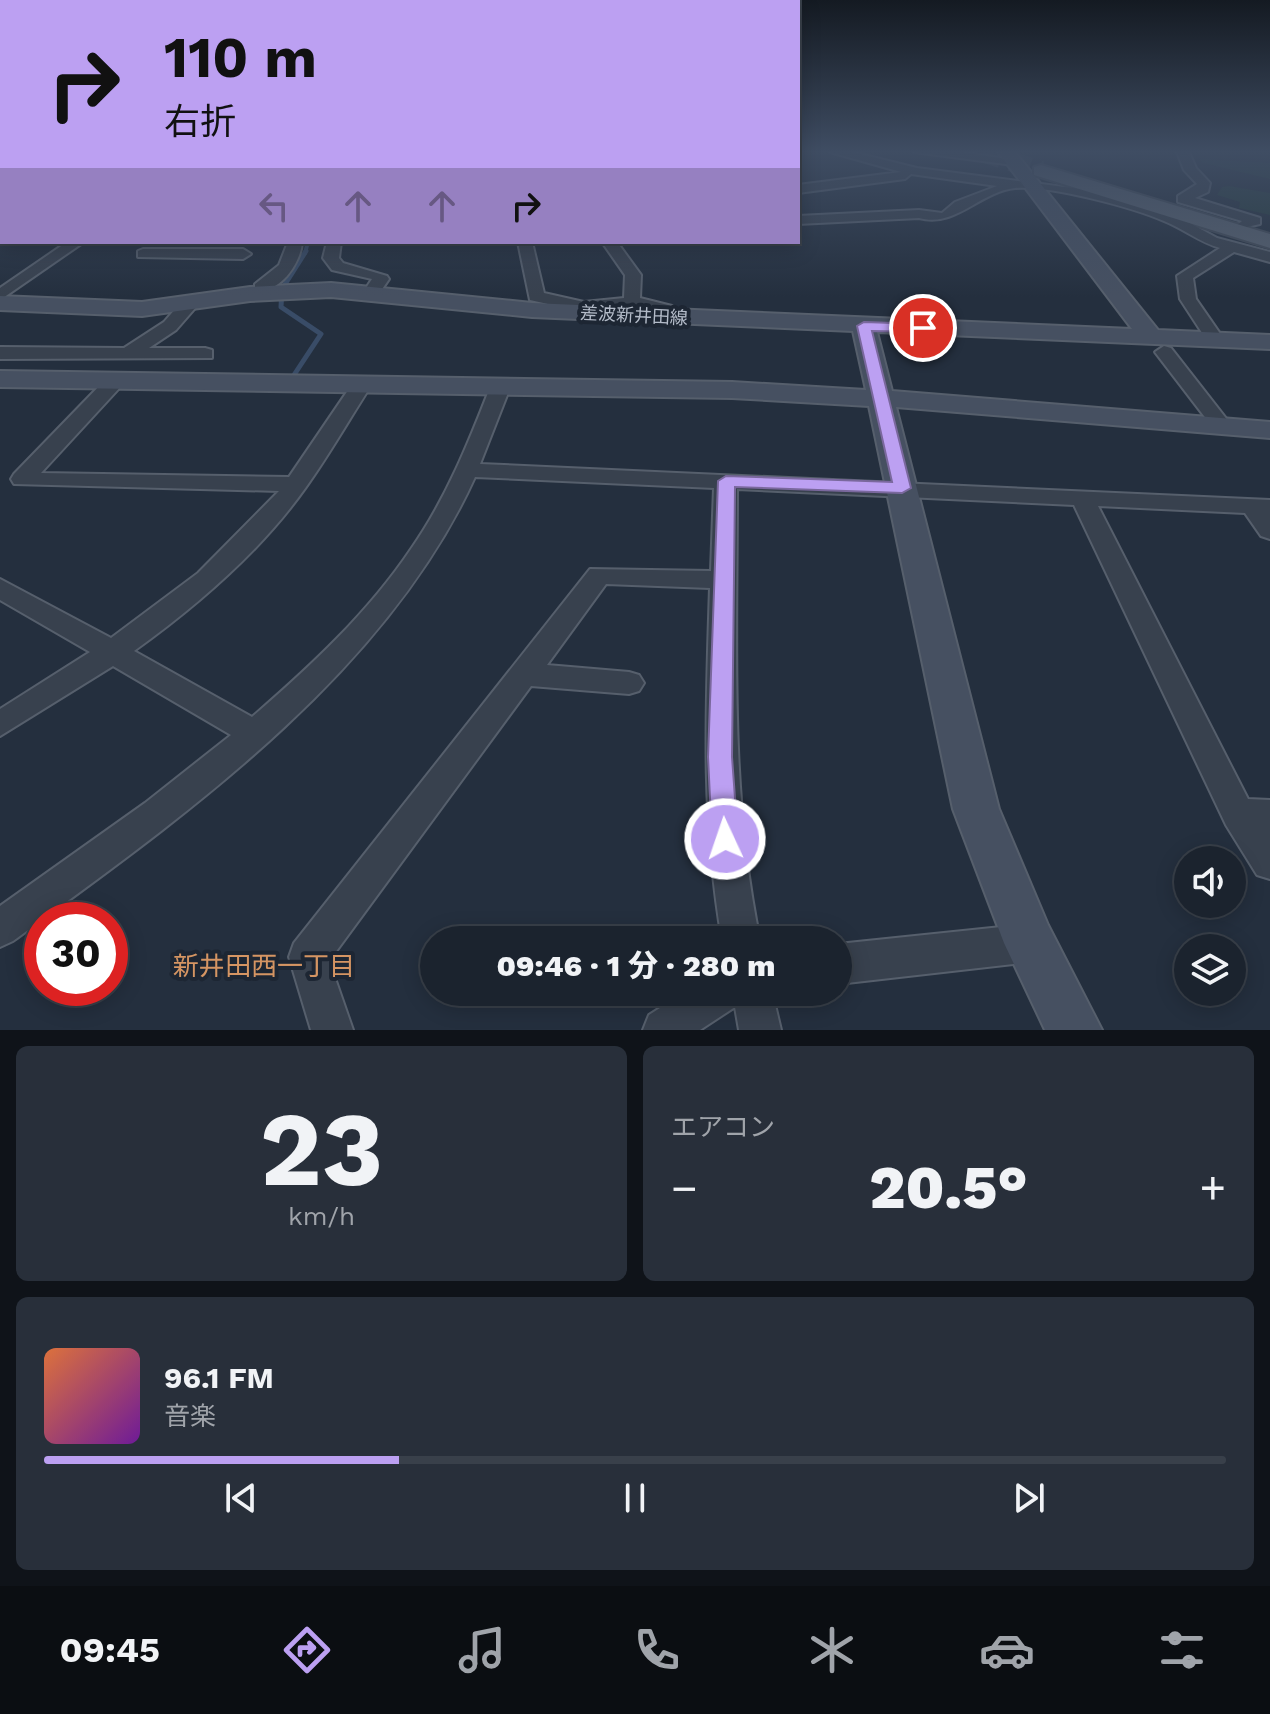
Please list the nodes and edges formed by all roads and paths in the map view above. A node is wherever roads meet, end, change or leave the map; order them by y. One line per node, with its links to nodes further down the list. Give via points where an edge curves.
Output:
1 (973, 200): 6 (street, via 935,218 919,214)
2 (1059, 200): 29 (street)
3 (1112, 200): 8 (street, via 1170,218 1200,236)
4 (1123, 200): 8 (main road)
5 (1186, 200): 8 (street, via 1255,221)
6 (800, 220)
7 (1270, 234): 8 (main road)
8 (1237, 235): 9 (main road); 17 (street); 27 (street, via 1185,276 1188,299)
9 (1270, 241)
10 (74, 244): 20 (street)
11 (295, 244): 18 (street, via 291,261)
12 (334, 244): 19 (street, via 331,258 338,267 381,279)
13 (526, 244): 24 (street, via 536,296)
14 (610, 244): 21 (street, via 633,275)
15 (240, 248): 16 (street); 18 (street, via 254,284)
16 (143, 254)
17 (1270, 257)
18 (262, 290): 19 (street, 差波新井田線); 23 (street, 差波新井田線)
19 (370, 294): 24 (street, 差波新井田線)
20 (0, 295)
21 (632, 301): 24 (street); 25 (street, via 666,310)
22 (0, 303): 23 (street, 差波新井田線, via 129,310)
23 (190, 303): 31 (street, via 170,326)
24 (590, 310): 25 (street, 差波新井田線)
25 (670, 316): 26 (street, 差波新井田線)
26 (864, 326): 29 (street, 差波新井田線); 37 (street)
27 (1214, 338): 28 (street, 差波新井田線); 29 (street, 差波新井田線)
28 (1270, 342)
29 (1157, 344): 38 (street)
30 (0, 353): 31 (street)
31 (129, 353): 32 (street)
32 (205, 354)
33 (0, 379): 34 (street)
34 (116, 380): 35 (street); 42 (street, via 22,479)
35 (362, 384): 36 (street); 42 (street)
36 (501, 385): 37 (street); 40 (street)
37 (880, 398): 38 (street); 43 (street)
38 (1221, 425): 39 (street)
39 (1270, 430)
40 (466, 470): 41 (street); 53 (street, via 433,536 383,603)
41 (726, 481): 43 (street); 47 (street)
42 (297, 484): 49 (street, via 211,575)
43 (902, 488): 44 (street); 58 (street, via 976,809)
44 (1082, 498): 45 (street); 54 (street)
45 (1261, 506): 46 (street)
46 (1270, 531)
47 (723, 580): 50 (street, via 599,575); 56 (street, via 720,757 727,866)
48 (0, 588): 49 (street)
49 (112, 654): 52 (street); 53 (street)
50 (524, 674): 51 (street); 62 (street, via 308,957)
51 (629, 683)
52 (0, 724)
53 (256, 734): 57 (street, via 156,818)
54 (1254, 815): 55 (street)
55 (1270, 863)
56 (738, 926)
57 (0, 928)
58 (1030, 943): 59 (street); 65 (street)
59 (852, 962)
60 (700, 1006): 63 (street)
61 (755, 1006): 64 (street)
62 (332, 1030)
63 (664, 1030)
64 (760, 1030)
65 (1074, 1030)

